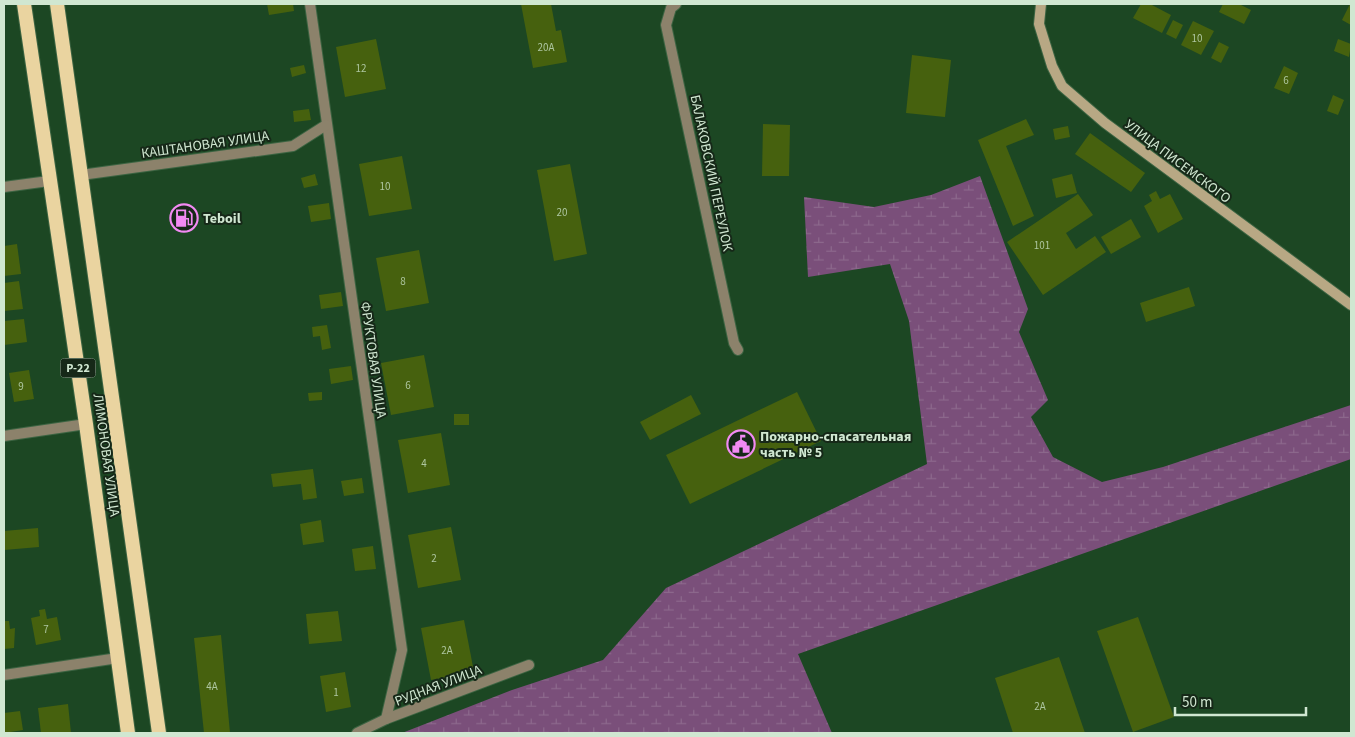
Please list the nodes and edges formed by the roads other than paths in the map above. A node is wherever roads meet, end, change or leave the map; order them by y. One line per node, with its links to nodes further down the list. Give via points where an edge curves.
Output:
1 (24, 4): 8 (highway, ЛИМОНОВАЯ УЛИЦА / Р-22)
2 (57, 4): 7 (highway, ЛИМОНОВАЯ УЛИЦА / Р-22)
3 (310, 4): 6 (street, ФРУКТОВАЯ УЛИЦА)
4 (676, 4): 11 (street, БАЛАКОВСКИЙ ПЕРЕУЛОК, via 671,8 666,25)
5 (1041, 4): 10 (main road, УЛИЦА ПИСЕМСКОГО, via 1038,24 1062,86 1104,123)
6 (326, 125): 7 (street, КАШТАНОВАЯ УЛИЦА, via 293,146); 17 (street, ФРУКТОВАЯ УЛИЦА, via 402,650)
7 (81, 175): 19 (highway, ЛИМОНОВАЯ УЛИЦА / Р-22)
8 (49, 181): 9 (street); 12 (highway, ЛИМОНОВАЯ УЛИЦА / Р-22)
9 (4, 187)
10 (1351, 305)
11 (738, 350)
12 (86, 424): 13 (street); 14 (highway, ЛИМОНОВАЯ УЛИЦА / Р-22)
13 (4, 436)
14 (118, 658): 16 (street); 18 (highway, ЛИМОНОВАЯ УЛИЦА / Р-22)
15 (530, 665): 17 (street, РУДНАЯ УЛИЦА)
16 (4, 676)
17 (386, 719): 20 (street, РУДНАЯ УЛИЦА)
18 (128, 733)
19 (158, 733)
20 (357, 733)

